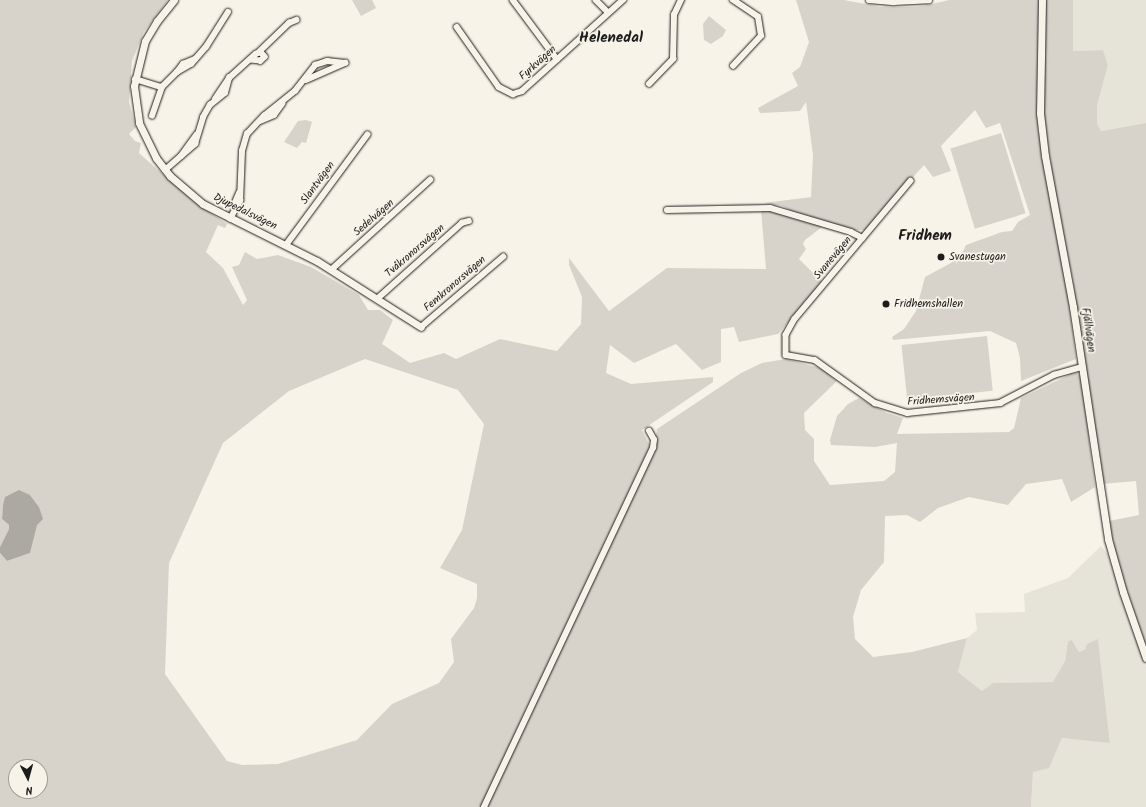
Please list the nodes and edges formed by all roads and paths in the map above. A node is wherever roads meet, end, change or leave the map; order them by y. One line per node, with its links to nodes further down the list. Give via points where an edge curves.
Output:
1 (174, 0): 18 (street, Djupedalsvägen, via 145,41)
2 (513, 0): 14 (street)
3 (596, 0): 11 (street)
4 (623, 0): 11 (street, Fyrkvägen)
5 (681, 0): 20 (street, via 674,15 672,59)
6 (733, 0): 16 (street, via 758,17 761,36)
7 (869, 0): 8 (street)
8 (929, 0)
9 (1042, 0): 37 (street, Fjällvägen, via 1041,129)
10 (228, 12): 21 (street, via 206,47 195,59 183,64)
11 (608, 12): 14 (street, Fyrkvägen)
12 (296, 20): 24 (street, via 289,23 259,52 263,54 264,59 251,60 229,78 203,117 197,134 180,158)
13 (457, 27): 14 (street, Fyrkvägen, via 499,87 508,94 522,91)
14 (557, 59)
15 (318, 63): 17 (street); 17 (street, via 345,63 337,68); 19 (street)
16 (733, 66)
17 (322, 71): 19 (street)
18 (135, 79): 21 (street); 24 (street, Djupedalsvägen, via 135,106 141,130)
19 (305, 80): 28 (street, via 260,121 245,140 240,191)
20 (649, 84)
21 (162, 87): 22 (street)
22 (152, 116)
23 (367, 135): 31 (street, Slantvägen)
24 (165, 170): 28 (street, Djupedalsvägen, via 196,198)
25 (430, 180): 33 (street, Sedelvägen)
26 (911, 181): 30 (street, Svanevägen)
27 (667, 210): 30 (street, via 770,208 851,232)
28 (230, 219): 31 (street, Djupedalsvägen)
29 (469, 221): 34 (street, Tvåkronorsvägen, via 459,226)
30 (863, 238): 36 (street, Svanevägen, via 792,324 786,335)
31 (286, 245): 33 (street, Djupedalsvägen)
32 (503, 257): 35 (street, Femkronorsvägen)
33 (331, 270): 34 (street, Djupedalsvägen)
34 (377, 299): 35 (street, Djupedalsvägen)
35 (421, 328)
36 (786, 355): 37 (street, Fridhemsvägen, via 815,360 875,403 907,413 1000,403 1054,375)
37 (1082, 367): 39 (street, Fjällvägen, via 1108,539)
38 (649, 431): 40 (street, via 654,440 654,448)
39 (1146, 658)
40 (484, 807)

